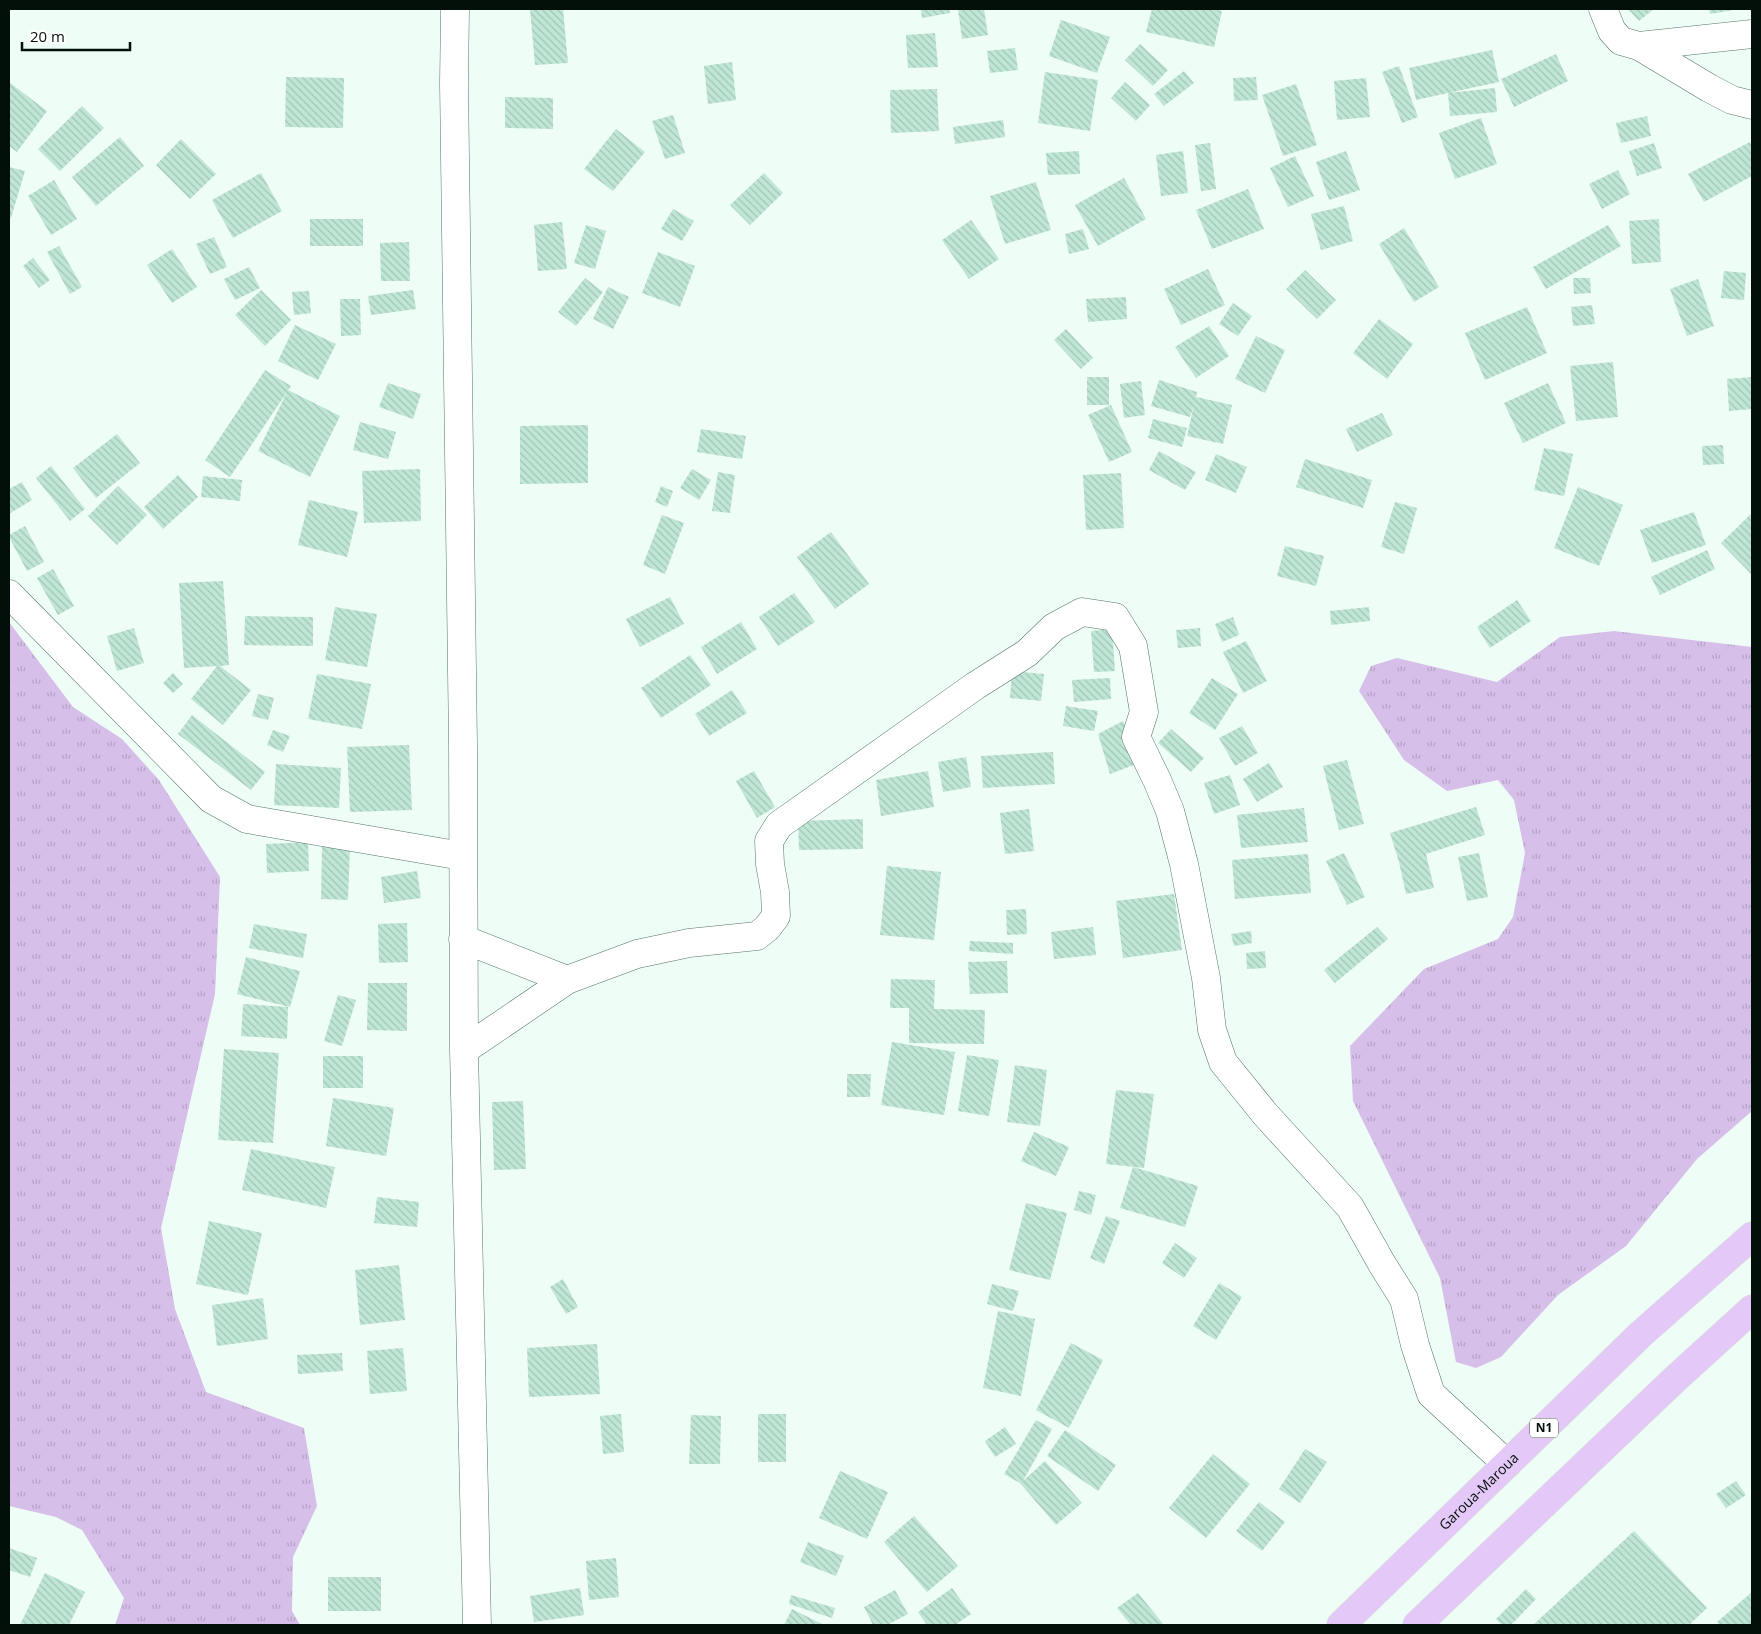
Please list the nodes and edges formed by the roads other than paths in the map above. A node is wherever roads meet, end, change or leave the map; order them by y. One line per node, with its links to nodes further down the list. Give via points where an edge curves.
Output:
1 (455, 9): 7 (street)
2 (1603, 9): 4 (street, via 1612,31 1621,41)
3 (1752, 34): 4 (street)
4 (1639, 46): 5 (street, via 1709,88 1732,100)
5 (1752, 105)
6 (9, 594): 7 (street, via 211,799 247,819)
7 (462, 856): 8 (street)
8 (463, 938): 9 (street); 10 (street)
9 (567, 980): 10 (street); 13 (street, via 637,954 689,943 757,936 776,916 769,841 778,825 1027,653 1054,627 1082,612 1115,617 1133,646 1144,712 1136,737 1170,811 1184,864 1206,978 1212,1030 1223,1062 1265,1114 1350,1207 1404,1299 1431,1394)
10 (464, 1050): 14 (street)
11 (1752, 1236): 13 (highway, Garoua-Maroua / N1, via 1641,1334)
12 (1752, 1309): 16 (highway)
13 (1507, 1464): 15 (highway, Garoua-Maroua / N1)
14 (477, 1625)
15 (1340, 1625)
16 (1417, 1625)

